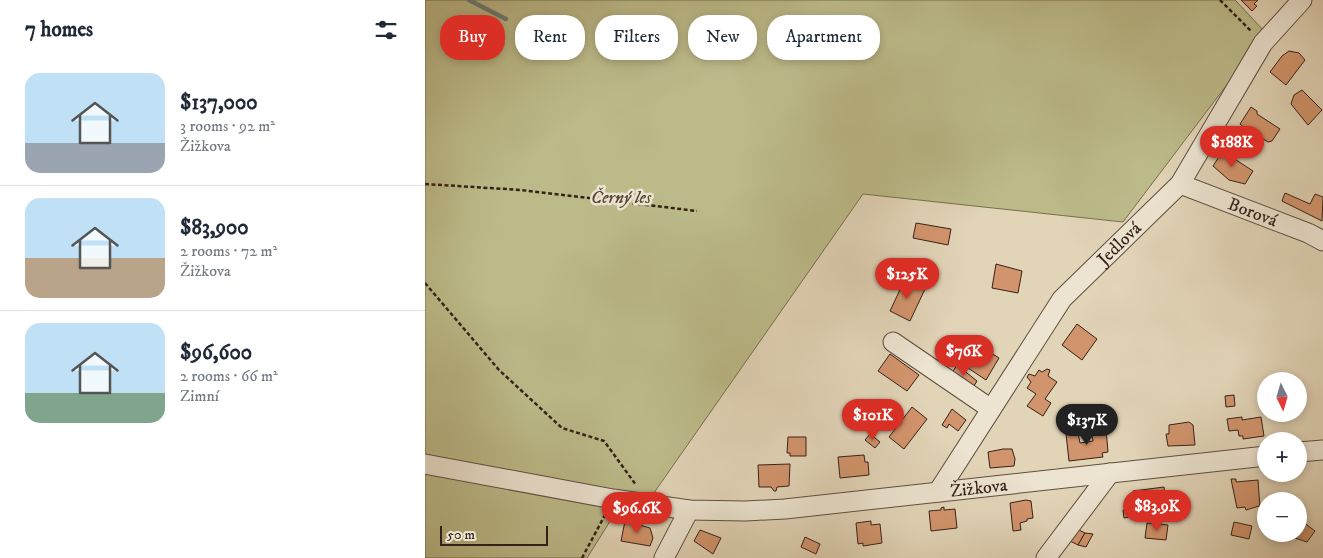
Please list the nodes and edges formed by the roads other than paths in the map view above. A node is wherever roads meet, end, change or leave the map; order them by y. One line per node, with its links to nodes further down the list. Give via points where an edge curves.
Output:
1 (1302, 0): 2 (street, Jedlová, via 1263,43)
2 (1181, 184): 3 (street, Borová); 5 (street, Jedlová, via 1062,299)
3 (1323, 241)
4 (893, 342): 5 (street)
5 (991, 409): 11 (street, Jedlová)
6 (1323, 450): 7 (street)
7 (1307, 451)
8 (1257, 457): 10 (street, Žižkova)
9 (425, 464): 12 (street, Žižkova)
10 (1109, 473): 11 (street, Žižkova); 14 (street)
11 (938, 492): 12 (street, Žižkova, via 785,509)
12 (689, 510): 13 (street)
13 (664, 558)
14 (1046, 558)

